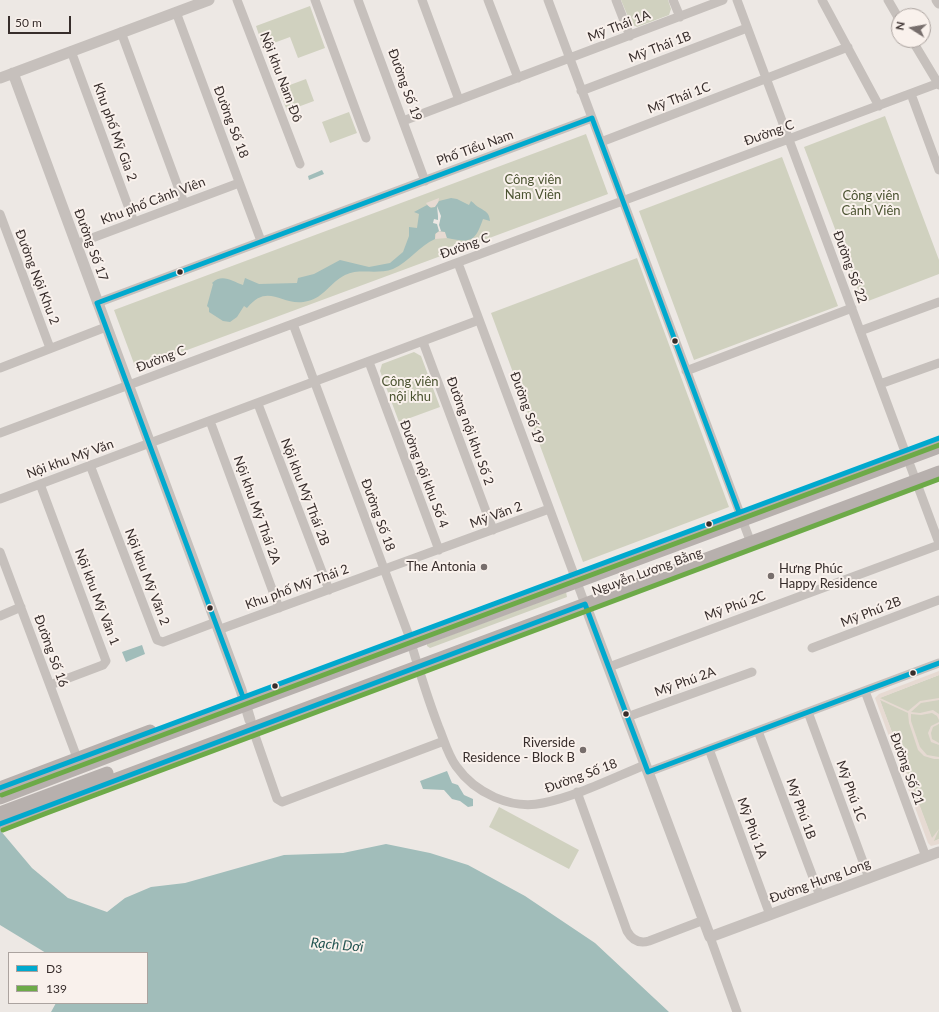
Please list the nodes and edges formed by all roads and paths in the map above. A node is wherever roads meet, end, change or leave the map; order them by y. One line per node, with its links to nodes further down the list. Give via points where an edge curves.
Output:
1 (209, 0): 15 (street)
2 (237, 0): 38 (street, Nội khu Nam Đô)
3 (315, 0): 35 (street)
4 (358, 0): 34 (street, Đường Số 19)
5 (422, 0): 31 (street)
6 (488, 0): 26 (street)
7 (548, 0): 23 (street)
8 (616, 0): 19 (street)
9 (673, 0): 16 (street)
10 (723, 0): 16 (street, Mỹ Thái 1A)
11 (737, 0): 17 (street, Đường Số 22)
12 (822, 0): 20 (street)
13 (937, 0): 14 (street)
14 (939, 4)
15 (176, 12): 18 (street); 41 (street, Đường Số 18)
16 (680, 17): 19 (street, Mỹ Thái 1A)
17 (747, 28): 27 (street, Đường Số 22); 29 (street, Mỹ Thái 1B)
18 (121, 32): 22 (street); 43 (street)
19 (630, 36): 23 (street, Mỹ Thái 1A)
20 (848, 47): 27 (street, Mỹ Thái 1C); 32 (street)
21 (917, 48): 28 (street)
22 (71, 51): 24 (street); 45 (street, Khu phố Mỹ Gia 2)
23 (570, 59): 26 (street, Mỹ Thái 1A); 29 (street)
24 (14, 73): 25 (street); 47 (street, Đường Số 17)
25 (0, 78)
26 (518, 78): 31 (street, Mỹ Thái 1A)
27 (766, 78): 36 (street, Đường Số 22); 37 (street, Mỹ Thái 1C)
28 (939, 84): 30 (street, Đường C)
29 (581, 91): 33 (street)
30 (911, 94): 32 (street, Đường C); 39 (street)
31 (459, 100): 34 (street, Mỹ Thái 1A)
32 (879, 106): 36 (street, Đường C)
33 (592, 118): 37 (street); 40 (street, Phố Tiểu Nam)
34 (403, 121): 40 (street, Đường Số 19)
35 (366, 138)
36 (789, 139): 42 (street, Đường C); 51 (street, Đường Số 22)
37 (601, 142): 42 (street)
38 (300, 164)
39 (939, 170)
40 (425, 180): 46 (street, Phố Tiểu Nam)
41 (240, 182): 43 (street, Khu phố Cảnh Viên); 46 (street, Đường Số 18)
42 (622, 201): 48 (street, Đường C); 61 (street)
43 (184, 203): 45 (street, Khu phố Cảnh Viên)
44 (0, 214): 57 (street, Đường Nội Khu 2)
45 (134, 222): 47 (street, Khu phố Cảnh Viên)
46 (262, 242): 50 (street, Phố Tiểu Nam)
47 (76, 244): 50 (street, Đường Số 17)
48 (458, 263): 52 (street, Đường Số 19); 53 (street, Đường C)
49 (939, 302): 55 (street)
50 (97, 303): 54 (street, Đường Số 17)
51 (852, 308): 55 (street, Đường Số 22); 61 (street)
52 (479, 320): 56 (street); 78 (street, Đường Số 19)
53 (293, 324): 62 (street, Đường Số 18); 64 (street, Đường C)
54 (106, 327): 57 (street); 64 (street, Đường Số 17)
55 (860, 331): 63 (street, Đường Số 22)
56 (423, 342): 58 (street); 80 (street, Đường nội khu Số 2)
57 (50, 348): 60 (street)
58 (369, 362): 62 (street); 83 (street, Đường nội khu Số 4)
59 (939, 363): 63 (street)
60 (0, 368)
61 (686, 371): 79 (street)
62 (315, 382): 65 (street); 85 (street, Đường Số 18)
63 (880, 384): 71 (street, Đường Số 22)
64 (128, 386): 67 (street, Đường C); 69 (street, Đường Số 17)
65 (258, 404): 66 (street); 87 (street, Nội khu Mỹ Thái 2B)
66 (210, 421): 69 (street); 91 (street, Nội khu Mỹ Thái 2A)
67 (0, 433)
68 (939, 438): 71 (main road, Nguyễn Lương Bằng)
69 (150, 444): 73 (street, Nội khu Mỹ Văn); 93 (street, Đường Số 17)
70 (939, 447): 71 (main road, Nguyễn Lương Bằng)
71 (906, 455): 75 (street, Đường Số 22); 79 (main road, Nguyễn Lương Bằng)
72 (939, 463): 75 (main road, Nguyễn Lương Bằng)
73 (90, 465): 76 (street, Nội khu Mỹ Văn); 93 (street, Nội khu Mỹ Văn 2, via 157,640 163,642)
74 (939, 472): 75 (main road, Nguyễn Lương Bằng)
75 (914, 477): 81 (main road, Nguyễn Lương Bằng); 82 (street, Đường Số 22)
76 (40, 484): 77 (street, Nội khu Mỹ Văn); 100 (street, Nội khu Mỹ Văn 1, via 106,661 103,665)
77 (0, 499)
78 (549, 509): 80 (street, Mỹ Văn 2); 86 (street, Đường Số 19)
79 (741, 516): 81 (street); 86 (main road, Nguyễn Lương Bằng)
80 (493, 530): 83 (street, Mỹ Văn 2)
81 (749, 539): 88 (main road, Nguyễn Lương Bằng)
82 (939, 544): 98 (street, Mỹ Phú 2C)
83 (439, 550): 85 (street, Mỹ Văn 2)
84 (0, 552): 90 (street, Đường Số 16)
85 (384, 570): 87 (street, Khu phố Mỹ Thái 2); 94 (street, Đường Số 18)
86 (575, 578): 88 (street, Đường Số 19); 94 (main road, Nguyễn Lương Bằng)
87 (329, 590): 91 (street, Khu phố Mỹ Thái 2)
88 (583, 600): 96 (main road, Nguyễn Lương Bằng); 98 (street, Đường Số 19)
89 (939, 600): 95 (street, Mỹ Phú 2B)
90 (21, 608): 92 (street); 100 (street, Đường Số 16)
91 (279, 608): 93 (street, Khu phố Mỹ Thái 2)
92 (0, 616)
93 (217, 626): 102 (street, Đường Số 17)
94 (410, 640): 96 (street, Đường Số 18); 102 (main road, Nguyễn Lương Bằng)
95 (812, 648)
96 (417, 662): 105 (main road, Nguyễn Lương Bằng); 107 (street, Đường Số 18)
97 (939, 663): 101 (street, Đường Số 18)
98 (608, 667): 104 (street, Đường Số 19)
99 (752, 672): 104 (street, Mỹ Phú 2A)
100 (50, 685): 109 (street, Đường Số 16)
101 (865, 691): 103 (street, Đường Số 18); 118 (street, Đường Số 21)
102 (244, 701): 105 (street, Đường Số 17); 109 (main road, Nguyễn Lương Bằng)
103 (808, 712): 106 (street, Đường Số 18); 119 (street, Mỹ Phú 1C)
104 (627, 717): 110 (street, Đường Số 19)
105 (251, 724): 107 (street, via 277,799 282,802); 112 (main road, Nguyễn Lương Bằng)
106 (758, 731): 108 (street, Đường Số 18); 120 (street, Mỹ Phú 1B)
107 (444, 741): 113 (street, Đường Số 18, via 451,758 472,784 497,798 516,803 537,804)
108 (708, 750): 110 (street, Đường Số 18); 121 (street, Mỹ Phú 1A)
109 (79, 764): 112 (main road, Nguyễn Lương Bằng)
110 (647, 769): 113 (street, Đường Số 18); 122 (street, Đường Số 19)
111 (0, 788): 112 (main road)
112 (39, 791): 114 (main road); 115 (main road); 116 (main road)
113 (577, 792): 122 (street, via 632,939 645,942)
114 (0, 798)
115 (0, 813)
116 (0, 824)
117 (939, 852): 118 (street, Đường Hưng Long)
118 (926, 857): 119 (street, Đường Hưng Long)
119 (869, 878): 120 (street, Đường Hưng Long)
120 (820, 896): 121 (street, Đường Hưng Long)
121 (770, 915): 123 (street, Đường Hưng Long)
122 (704, 920): 123 (street, Đường Số 19)
123 (710, 937): 124 (street, Đường Số 19)
124 (737, 1012)

